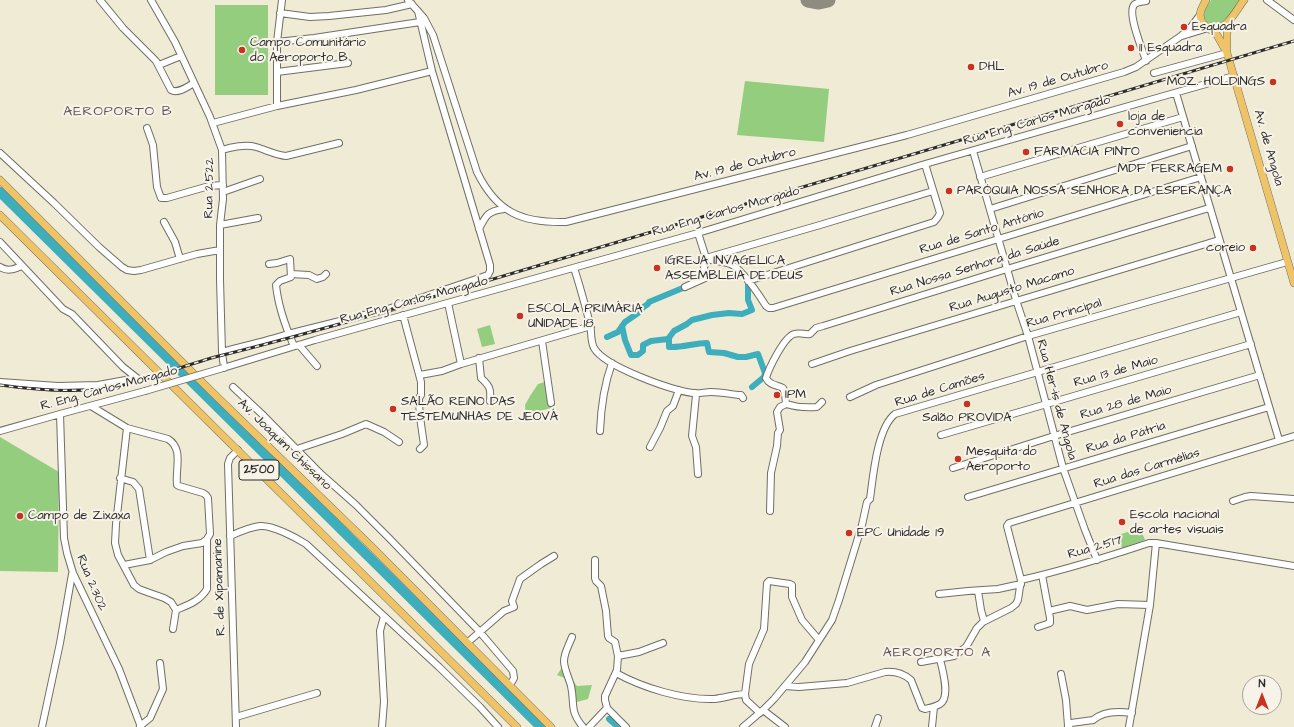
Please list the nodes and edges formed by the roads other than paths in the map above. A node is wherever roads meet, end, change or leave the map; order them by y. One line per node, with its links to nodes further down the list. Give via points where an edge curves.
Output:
1 (100, 0): 21 (street)
2 (151, 0): 18 (street, Rua 2.522)
3 (282, 0): 9 (street)
4 (1146, 0): 19 (street, via 1133,6 1132,14)
5 (1206, 0): 10 (main road)
6 (1244, 0): 12 (main road)
7 (1267, 0): 11 (street)
8 (412, 5): 9 (street, via 329,16 310,17); 13 (street); 45 (street, Av. 19 de Outubro, via 424,18 433,35 477,172 489,193)
9 (280, 13): 16 (street)
10 (1200, 15): 14 (main road, via 1202,23); 15 (street, Av. 19 de Outubro)
11 (1294, 20)
12 (1230, 21): 14 (main road, via 1221,28); 17 (main road)
13 (420, 22): 16 (street); 22 (street)
14 (1210, 29): 15 (street); 17 (main road, via 1217,35)
15 (1181, 36): 19 (street, Av. 19 de Outubro)
16 (277, 42): 23 (street)
17 (1227, 52): 24 (street); 25 (main road, Av. de Angola)
18 (181, 56): 21 (street); 26 (street, Rua 2.522)
19 (1146, 61): 45 (street, Av. 19 de Outubro, via 1124,72 970,117 566,222 532,221)
20 (348, 63): 23 (street)
21 (159, 66): 26 (street, via 174,92)
22 (432, 71): 28 (street); 51 (street)
23 (277, 72): 28 (street)
24 (1154, 73)
25 (1234, 76): 27 (street, Rua Eng. Carlos Morgado); 59 (main road, Av. de Angola)
26 (194, 83): 30 (street, Rua 2.522)
27 (1176, 93): 29 (street); 35 (street, Rua Eng. Carlos Morgado)
28 (277, 106): 30 (street)
29 (1184, 116): 33 (street); 38 (street)
30 (213, 123): 34 (street, Rua 2.522)
31 (147, 128): 42 (street, via 161,198 212,186)
32 (339, 142): 34 (street, via 286,156 254,146)
33 (1192, 146): 39 (street); 46 (street)
34 (222, 150): 42 (street, Rua 2.522)
35 (973, 151): 37 (street, Rua Eng. Carlos Morgado); 38 (street, Rua Her-is de Angola)
36 (0, 153): 58 (street, via 98,247 127,270 134,271)
37 (925, 164): 43 (street); 52 (street, Rua Eng. Carlos Morgado)
38 (980, 177): 46 (street, Rua Her-is de Angola)
39 (1201, 177): 44 (street); 53 (street, Rua de Santo António)
40 (0, 180): 150 (main road, Av. Joaquim Chissano / 2500)
41 (260, 180): 42 (street)
42 (223, 188): 50 (street, Rua 2.522)
43 (933, 191): 57 (street); 68 (street, via 940,213 934,222)
44 (1209, 208): 54 (street); 64 (street, Rua Nossa Senhora da Saúde)
45 (504, 209): 51 (street, via 489,213 484,217)
46 (990, 209): 53 (street, Rua Her-is de Angola)
47 (0, 214): 116 (main road, 2500)
48 (258, 218): 50 (street)
49 (164, 222): 58 (street, via 175,242)
50 (220, 225): 56 (street, Rua 2.522)
51 (479, 229): 76 (street, via 490,265 488,275 388,309)
52 (698, 233): 57 (street); 63 (street, Rua Eng. Carlos Morgado)
53 (998, 238): 64 (street, Rua Her-is de Angola); 68 (street, Rua de Santo António, via 773,308 766,306)
54 (1220, 240): 67 (street); 71 (street, Rua Augusto Macamo)
55 (0, 242): 61 (street)
56 (220, 250): 58 (street); 81 (street, Rua 2.522)
57 (706, 258): 68 (street, via 729,263); 70 (street, via 705,278)
58 (180, 259)
59 (1287, 262): 67 (street, Rua Principal); 69 (main road, Av. de Angola)
60 (269, 264): 65 (street, via 290,259)
61 (22, 266): 62 (street, via 11,271); 91 (street, via 63,309 72,314 137,378 78,386)
62 (0, 267)
63 (574, 268): 72 (street, Rua Eng. Carlos Morgado); 75 (street)
64 (1007, 268): 71 (street, Rua Her-is de Angola); 100 (street, Rua Nossa Senhora da Saúde, via 816,328 810,334 793,334 779,351 766,378 767,381 783,388)
65 (291, 274): 66 (street, via 309,275 317,279); 76 (street, via 290,278 276,285)
66 (326, 274)
67 (1231, 277): 73 (street); 77 (street, Rua Principal)
68 (748, 280)
69 (1294, 284)
70 (685, 287)
71 (1016, 300): 77 (street, Rua Her-is de Angola); 85 (street, Rua Augusto Macamo)
72 (448, 303): 74 (street, Rua Eng. Carlos Morgado); 84 (street)
73 (1241, 312): 79 (street); 88 (street, Rua de Camões)
74 (403, 315): 80 (street, Rua Eng. Carlos Morgado); 89 (street)
75 (590, 326): 78 (street); 83 (street, via 594,348)
76 (288, 334): 80 (street); 81 (street)
77 (1028, 336): 88 (street, Rua Her-is de Angola); 95 (street, Rua Principal, via 876,385)
78 (542, 341): 82 (street); 99 (street)
79 (1250, 344): 90 (street); 101 (street, Rua 13 de Maio)
80 (296, 346): 86 (street); 87 (street, Rua Eng. Carlos Morgado)
81 (222, 352): 87 (street, Rua 2.522)
82 (479, 358): 84 (street); 97 (street, via 481,378 489,386)
83 (612, 363): 93 (street, via 653,382); 107 (street, via 603,399)
84 (461, 364): 89 (street)
85 (812, 364)
86 (317, 366)
87 (224, 368): 102 (street, R. Eng. Carlos Morgado, bridge)
88 (1037, 371): 101 (street, Rua Her-is de Angola); 149 (street, Rua de Camões, via 895,414 889,419 878,450 870,499 839,600 832,620)
89 (420, 375): 115 (street, via 420,417 424,445)
90 (1260, 375): 103 (street); 109 (street, Rua 28 de Maio)
91 (0, 382)
92 (233, 387): 114 (street)
93 (679, 390): 94 (street); 113 (street)
94 (695, 393): 96 (street, via 713,392 739,395); 119 (street, via 692,436 696,447)
95 (850, 397)
96 (742, 398)
97 (490, 401)
98 (822, 402): 100 (street, via 817,408)
99 (551, 403)
100 (786, 404): 125 (street, via 777,412 780,430 771,472)
101 (1046, 404): 108 (street, Rua 13 de Maio); 109 (street, Rua Her-is de Angola)
102 (91, 406): 104 (street, R. Eng. Carlos Morgado); 105 (street)
103 (1268, 407): 111 (street); 118 (street, Rua da Pátria)
104 (60, 414): 106 (street, R. Eng. Carlos Morgado); 135 (street, Rua 2.302, via 64,538)
105 (127, 428): 120 (street); 127 (street, via 171,441 178,451 177,484 203,493 208,498 210,534)
106 (0, 431)
107 (600, 431)
108 (941, 435)
109 (1054, 436): 117 (street, Rua 28 de Maio); 118 (street, Rua Her-is de Angola)
110 (1294, 436): 111 (street, Rua das Carmélias)
111 (1279, 440): 124 (street, Rua das Carmélias)
112 (399, 442): 114 (street, via 366,424)
113 (650, 447)
114 (297, 449): 147 (street, via 361,510)
115 (420, 449)
116 (238, 450): 126 (street, R. de Xipamanine, via 228,464); 175 (main road, 2500)
117 (953, 468)
118 (1063, 468): 121 (street, Rua da Pátria); 124 (street, Rua Her-is de Angola)
119 (698, 474)
120 (120, 478): 130 (street, via 133,482 139,489); 133 (street, via 115,543)
121 (968, 497)
122 (1294, 499): 123 (street, via 1251,496)
123 (1233, 501)
124 (1075, 503): 132 (street, Rua Her-is de Angola); 137 (street, Rua das Carmélias, via 1008,525)
125 (770, 511)
126 (230, 536): 143 (street, via 260,526 270,527 297,539 306,544); 166 (street, R. de Xipamanine)
127 (207, 540): 130 (street, via 183,546); 141 (street, via 207,589 197,601)
128 (1156, 543): 132 (street, Rua 2.517); 134 (street, Rua 2.517); 140 (street)
129 (554, 556): 147 (street, via 520,579 512,601 514,607 504,611)
130 (150, 560): 133 (street)
131 (595, 560): 152 (street, via 595,578 605,605 608,636 615,642)
132 (1097, 560): 136 (street, Rua 2.517)
133 (124, 566): 141 (street, via 134,585 171,602)
134 (1294, 566)
135 (72, 573): 170 (street); 171 (street, Rua 2.302, via 119,669)
136 (1042, 575): 137 (street, Rua 2.517); 142 (street)
137 (1021, 582): 138 (street, Rua 2.517, via 998,589); 144 (street, via 1016,604)
138 (978, 591): 139 (street, Rua 2.517); 144 (street)
139 (939, 594)
140 (1150, 605): 142 (street, via 1118,604 1087,610 1070,606); 165 (street)
141 (176, 610): 146 (street)
142 (1049, 611): 145 (street, via 1050,623)
143 (384, 616): 173 (street, via 380,631 384,702); 174 (street)
144 (984, 621): 153 (street, via 966,647 954,656)
145 (1038, 627)
146 (173, 629)
147 (479, 631): 150 (street); 158 (street, via 513,671 514,678)
148 (572, 638): 177 (street, via 564,664 571,685 574,716)
149 (819, 640): 159 (street, Rua de Camões); 161 (street, via 802,620 792,597 792,585 769,581 764,628 749,664)
150 (467, 643): 158 (main road, Av. Joaquim Chissano / 2500)
151 (663, 643): 152 (street)
152 (618, 656): 156 (street)
153 (940, 659): 154 (street); 162 (street, via 945,687 942,702)
154 (921, 662)
155 (160, 663): 171 (street, via 163,690 150,718)
156 (616, 673): 161 (street, via 645,687 670,694 704,699); 163 (street, via 605,696)
157 (1061, 674): 169 (street)
158 (510, 685): 176 (main road, Av. Joaquim Chissano / 2500)
159 (785, 686): 162 (street, via 847,683 892,671 911,680 923,709); 164 (street, Rua de Camões)
160 (317, 693): 166 (street)
161 (745, 694): 164 (street, via 746,700)
162 (934, 707): 183 (street)
163 (607, 708): 178 (street); 179 (street)
164 (761, 712): 180 (street, Rua de Camões); 181 (street)
165 (1132, 713): 168 (street, via 1114,712 1097,716); 185 (street)
166 (236, 717): 172 (street, R. de Xipamanine)
167 (878, 718): 182 (street)
168 (1093, 720): 169 (street, via 1071,723); 184 (street)
169 (1068, 726)
170 (42, 727)
171 (141, 727)
172 (236, 727)
173 (382, 727)
174 (498, 727)
175 (517, 727)
176 (551, 727)
177 (583, 727)
178 (589, 727)
179 (626, 727)
180 (743, 727)
181 (785, 727)
182 (875, 727)
183 (932, 727)
184 (1094, 727)
185 (1130, 727)

